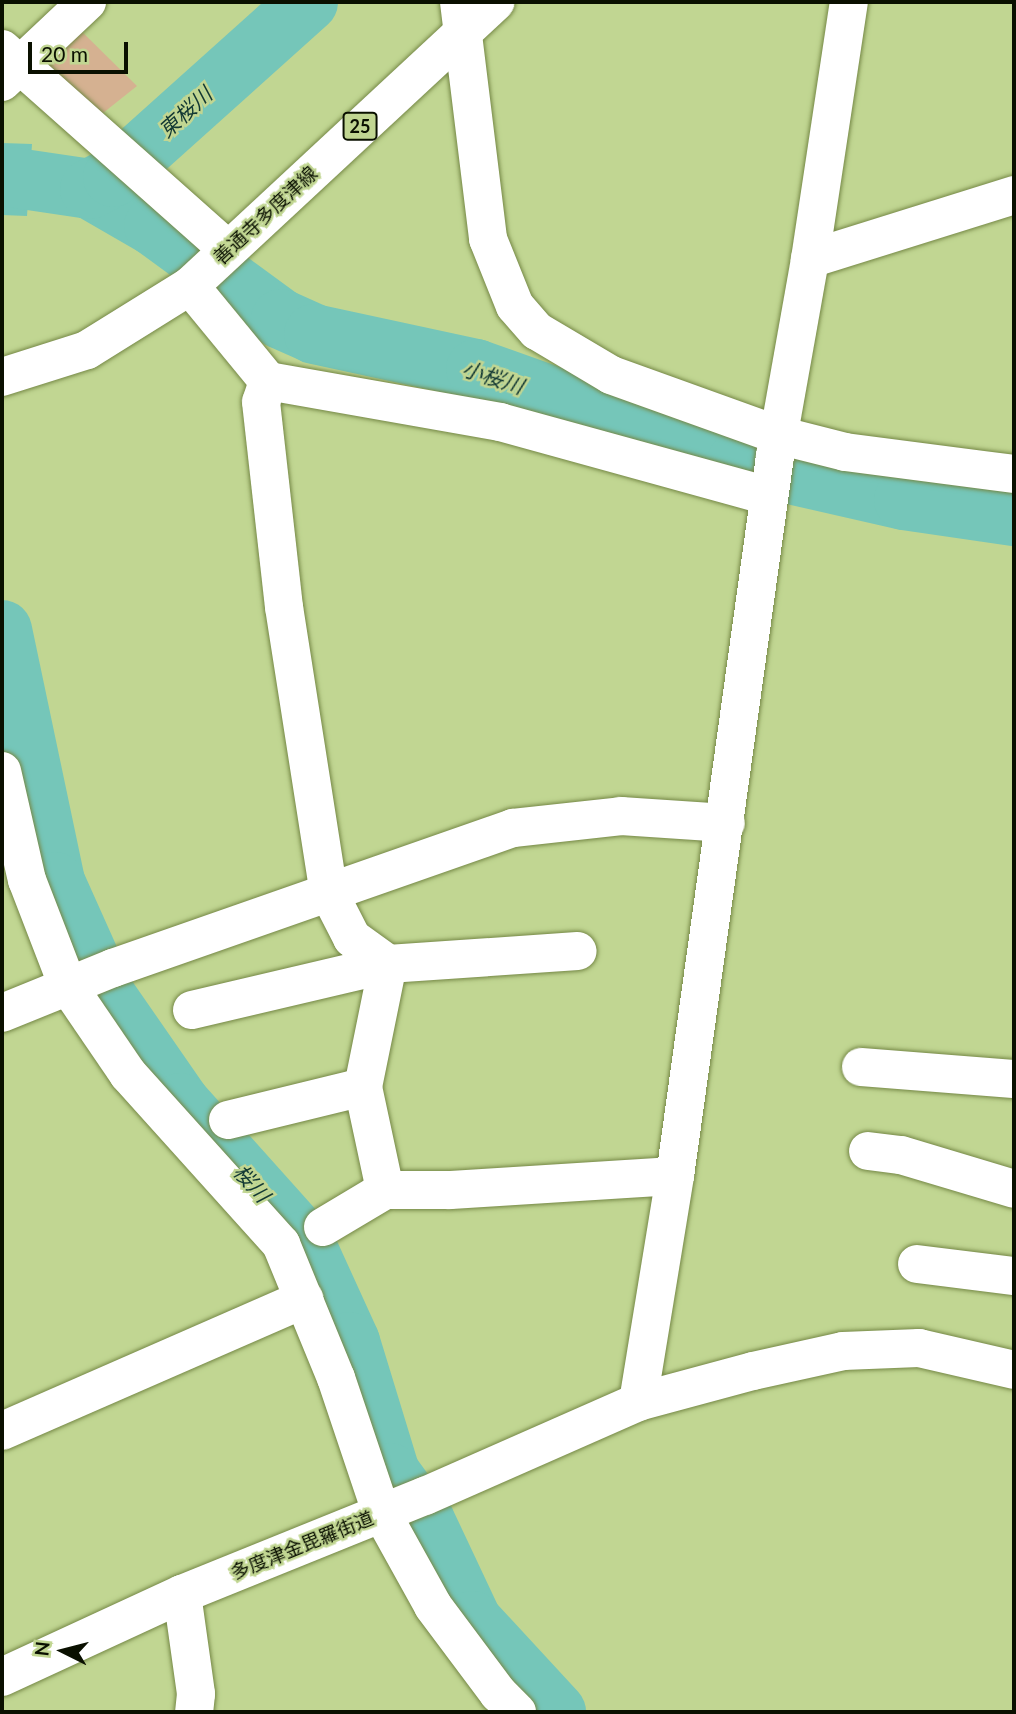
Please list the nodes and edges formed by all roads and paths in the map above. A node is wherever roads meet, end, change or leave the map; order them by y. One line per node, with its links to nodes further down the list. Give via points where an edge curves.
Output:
1 (87, 2): 5 (street)
2 (496, 2): 4 (street, 善通寺多度津線 / 25)
3 (849, 2): 8 (street)
4 (461, 17): 7 (street, 善通寺多度津線 / 25); 12 (street, via 488,239 515,306 537,331 611,375)
5 (8, 66): 7 (street, via 128,160)
6 (1014, 195): 8 (street)
7 (226, 249): 9 (street, 善通寺多度津線 / 25)
8 (810, 259): 12 (street)
9 (191, 285): 10 (street, 善通寺多度津線 / 25, via 87,350); 11 (street)
10 (13, 375)
11 (268, 381): 14 (street, via 500,422); 17 (street, via 261,402 284,607)
12 (776, 446): 13 (street); 14 (street)
13 (1014, 474)
14 (770, 495): 16 (street)
15 (3, 785): 20 (street, via 27,880)
16 (726, 823): 17 (street, via 621,816 513,828); 28 (street)
17 (328, 893): 19 (street, via 352,938); 20 (street)
18 (578, 951): 19 (street)
19 (388, 964): 21 (street); 25 (street)
20 (69, 986): 22 (street); 34 (street, via 128,1074 281,1244)
21 (192, 1010)
22 (2, 1013)
23 (861, 1068): 24 (street)
24 (1014, 1079)
25 (363, 1087): 26 (street); 30 (street)
26 (228, 1121)
27 (868, 1152): 29 (street, via 901,1156)
28 (676, 1176): 30 (street); 36 (street)
29 (1014, 1189)
30 (385, 1190): 31 (street)
31 (323, 1227)
32 (918, 1264): 33 (street)
33 (1014, 1276)
34 (304, 1299): 37 (street); 38 (street)
35 (1014, 1370): 36 (street, via 919,1348 843,1351)
36 (638, 1402): 38 (street)
37 (2, 1432)
38 (381, 1512): 39 (street, 多度津金毘羅街道); 42 (street, 多度津金毘羅街道, via 433,1606)
39 (183, 1594): 40 (street, 多度津金毘羅街道); 41 (street, via 196,1694)
40 (2, 1676)
41 (194, 1712)
42 (517, 1712)

